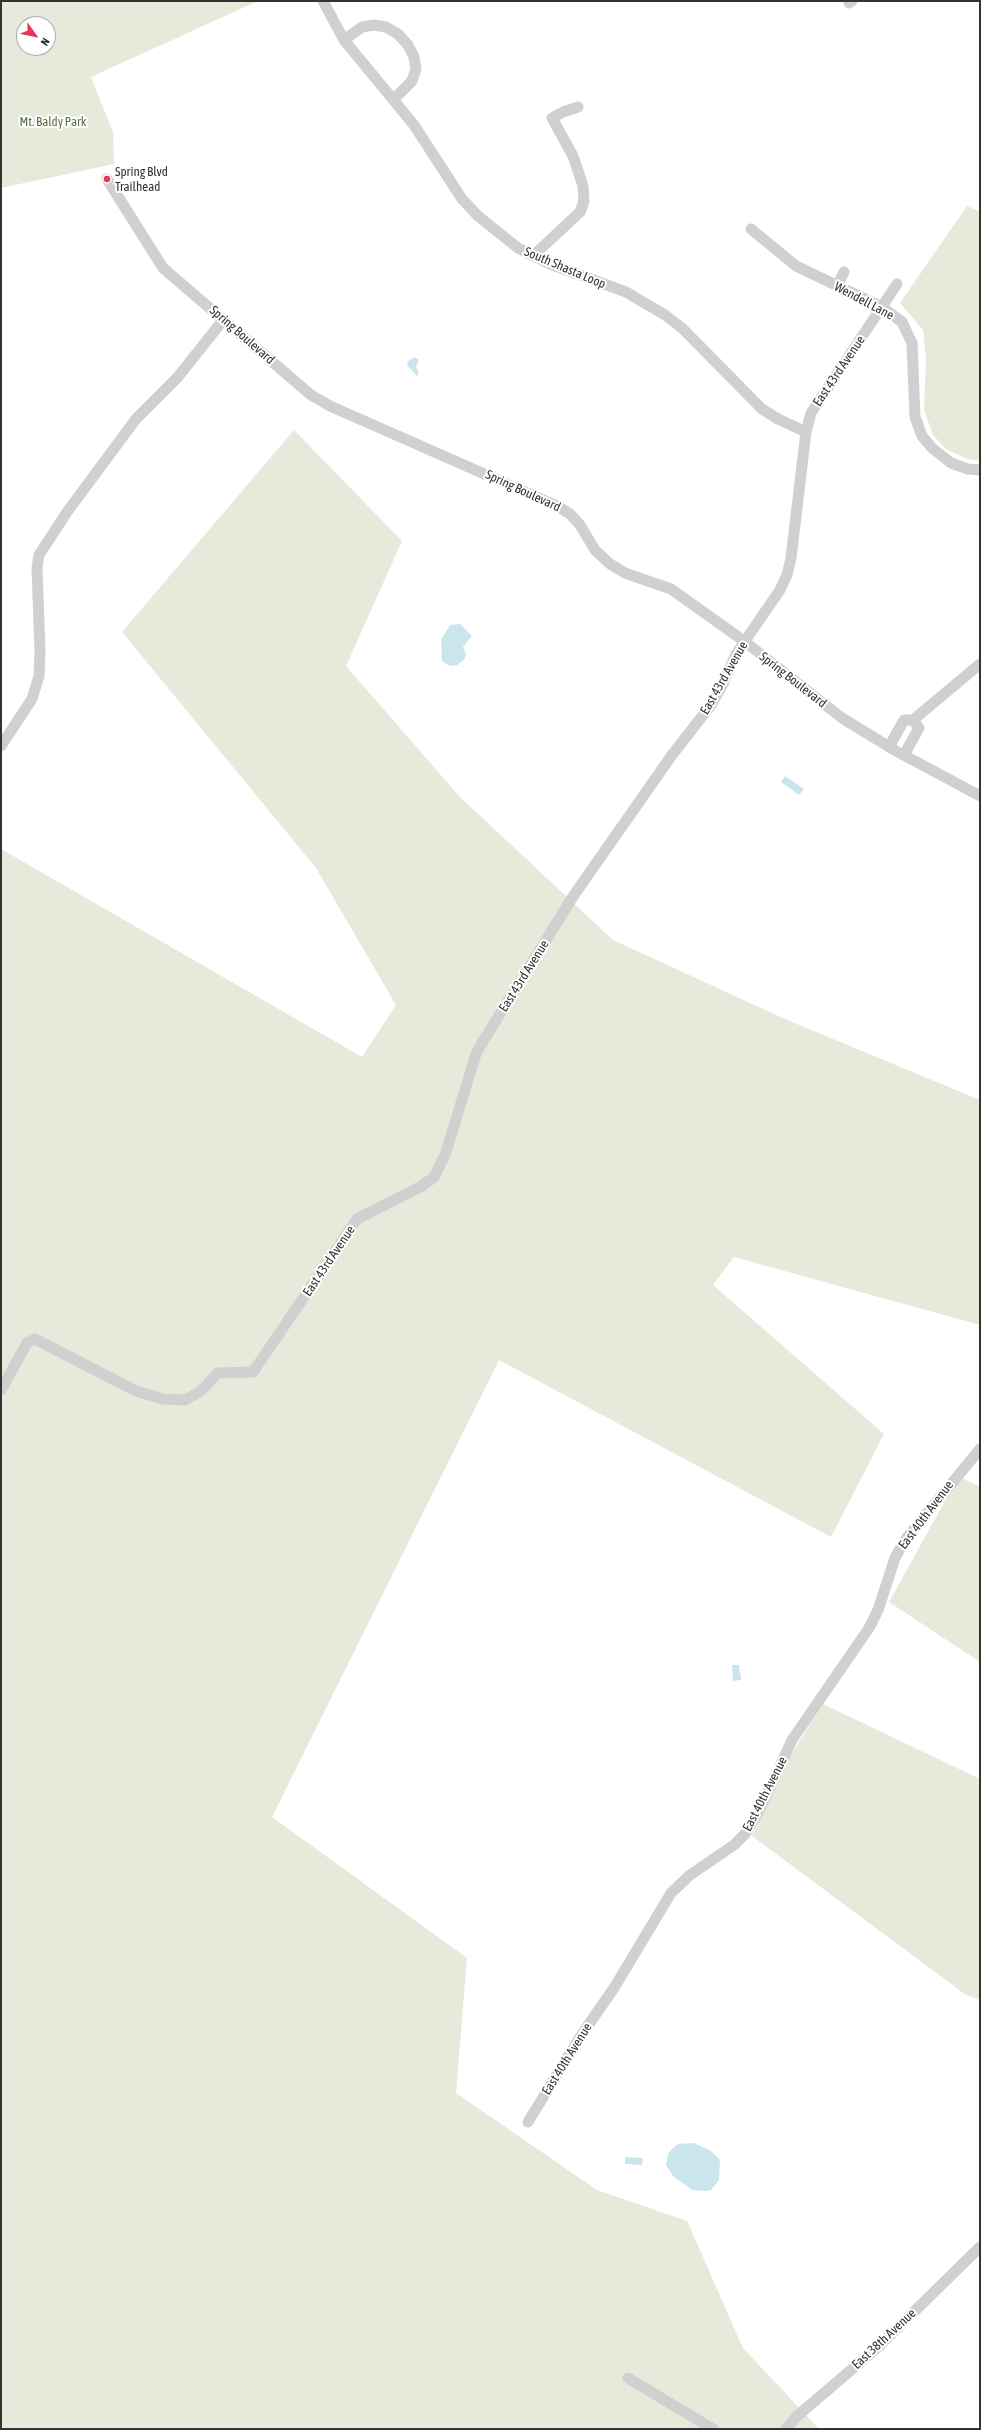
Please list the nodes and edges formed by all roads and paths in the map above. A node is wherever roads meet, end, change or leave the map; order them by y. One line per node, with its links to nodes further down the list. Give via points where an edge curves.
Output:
1 (323, 1): 2 (street, South Shasta Loop)
2 (344, 40): 3 (street, South Shasta Loop); 3 (street, via 362,27 374,25 386,27 398,34 408,45 416,69 412,81)
3 (394, 99): 7 (street, South Shasta Loop, via 469,208 502,236)
4 (578, 107): 7 (street, via 552,118 573,156 583,186 584,201 580,212)
5 (107, 180): 12 (street, Spring Boulevard, via 157,261)
6 (751, 229): 10 (street, Wendell Lane, via 790,262)
7 (533, 256): 13 (street, South Shasta Loop, via 626,292 665,315 682,328 762,409 778,420)
8 (844, 272): 10 (street)
9 (897, 284): 11 (street, East 43rd Avenue)
10 (837, 286): 11 (street, Wendell Lane)
11 (882, 307): 13 (street, East 43rd Avenue, via 817,401); 14 (street, Wendell Lane, via 902,322 911,337 915,417 922,436 951,463)
12 (224, 319): 15 (street, Spring Boulevard, via 320,400 557,506 580,525 595,550 610,564 625,573 671,589); 18 (street, via 182,373 136,419 67,512 39,555 39,676 32,699)
13 (806, 432): 15 (street, East 43rd Avenue, via 787,575 780,590)
14 (980, 470)
15 (744, 641): 19 (street, Spring Boulevard, via 842,718); 22 (street, East 43rd Avenue, via 711,705 672,755 574,895 482,1043 476,1054 445,1155 434,1177 422,1186 357,1219 257,1369 246,1373 218,1373 194,1396 177,1401 136,1391 35,1340 27,1343)
16 (980, 664): 17 (street)
17 (913, 720): 19 (street, via 904,720); 20 (street, via 919,728)
18 (1, 746)
19 (889, 747): 20 (street, Spring Boulevard)
20 (904, 756): 21 (street, Spring Boulevard)
21 (980, 796)
22 (1, 1390)
23 (980, 1449): 24 (street, East 40th Avenue, via 905,1540 895,1558 880,1606 869,1628 792,1740 746,1833 671,1893)
24 (528, 2122)
25 (980, 2247): 28 (street, East 38th Avenue, via 878,2347 796,2417)
26 (628, 2378): 27 (street)
27 (713, 2429)
28 (786, 2429)

